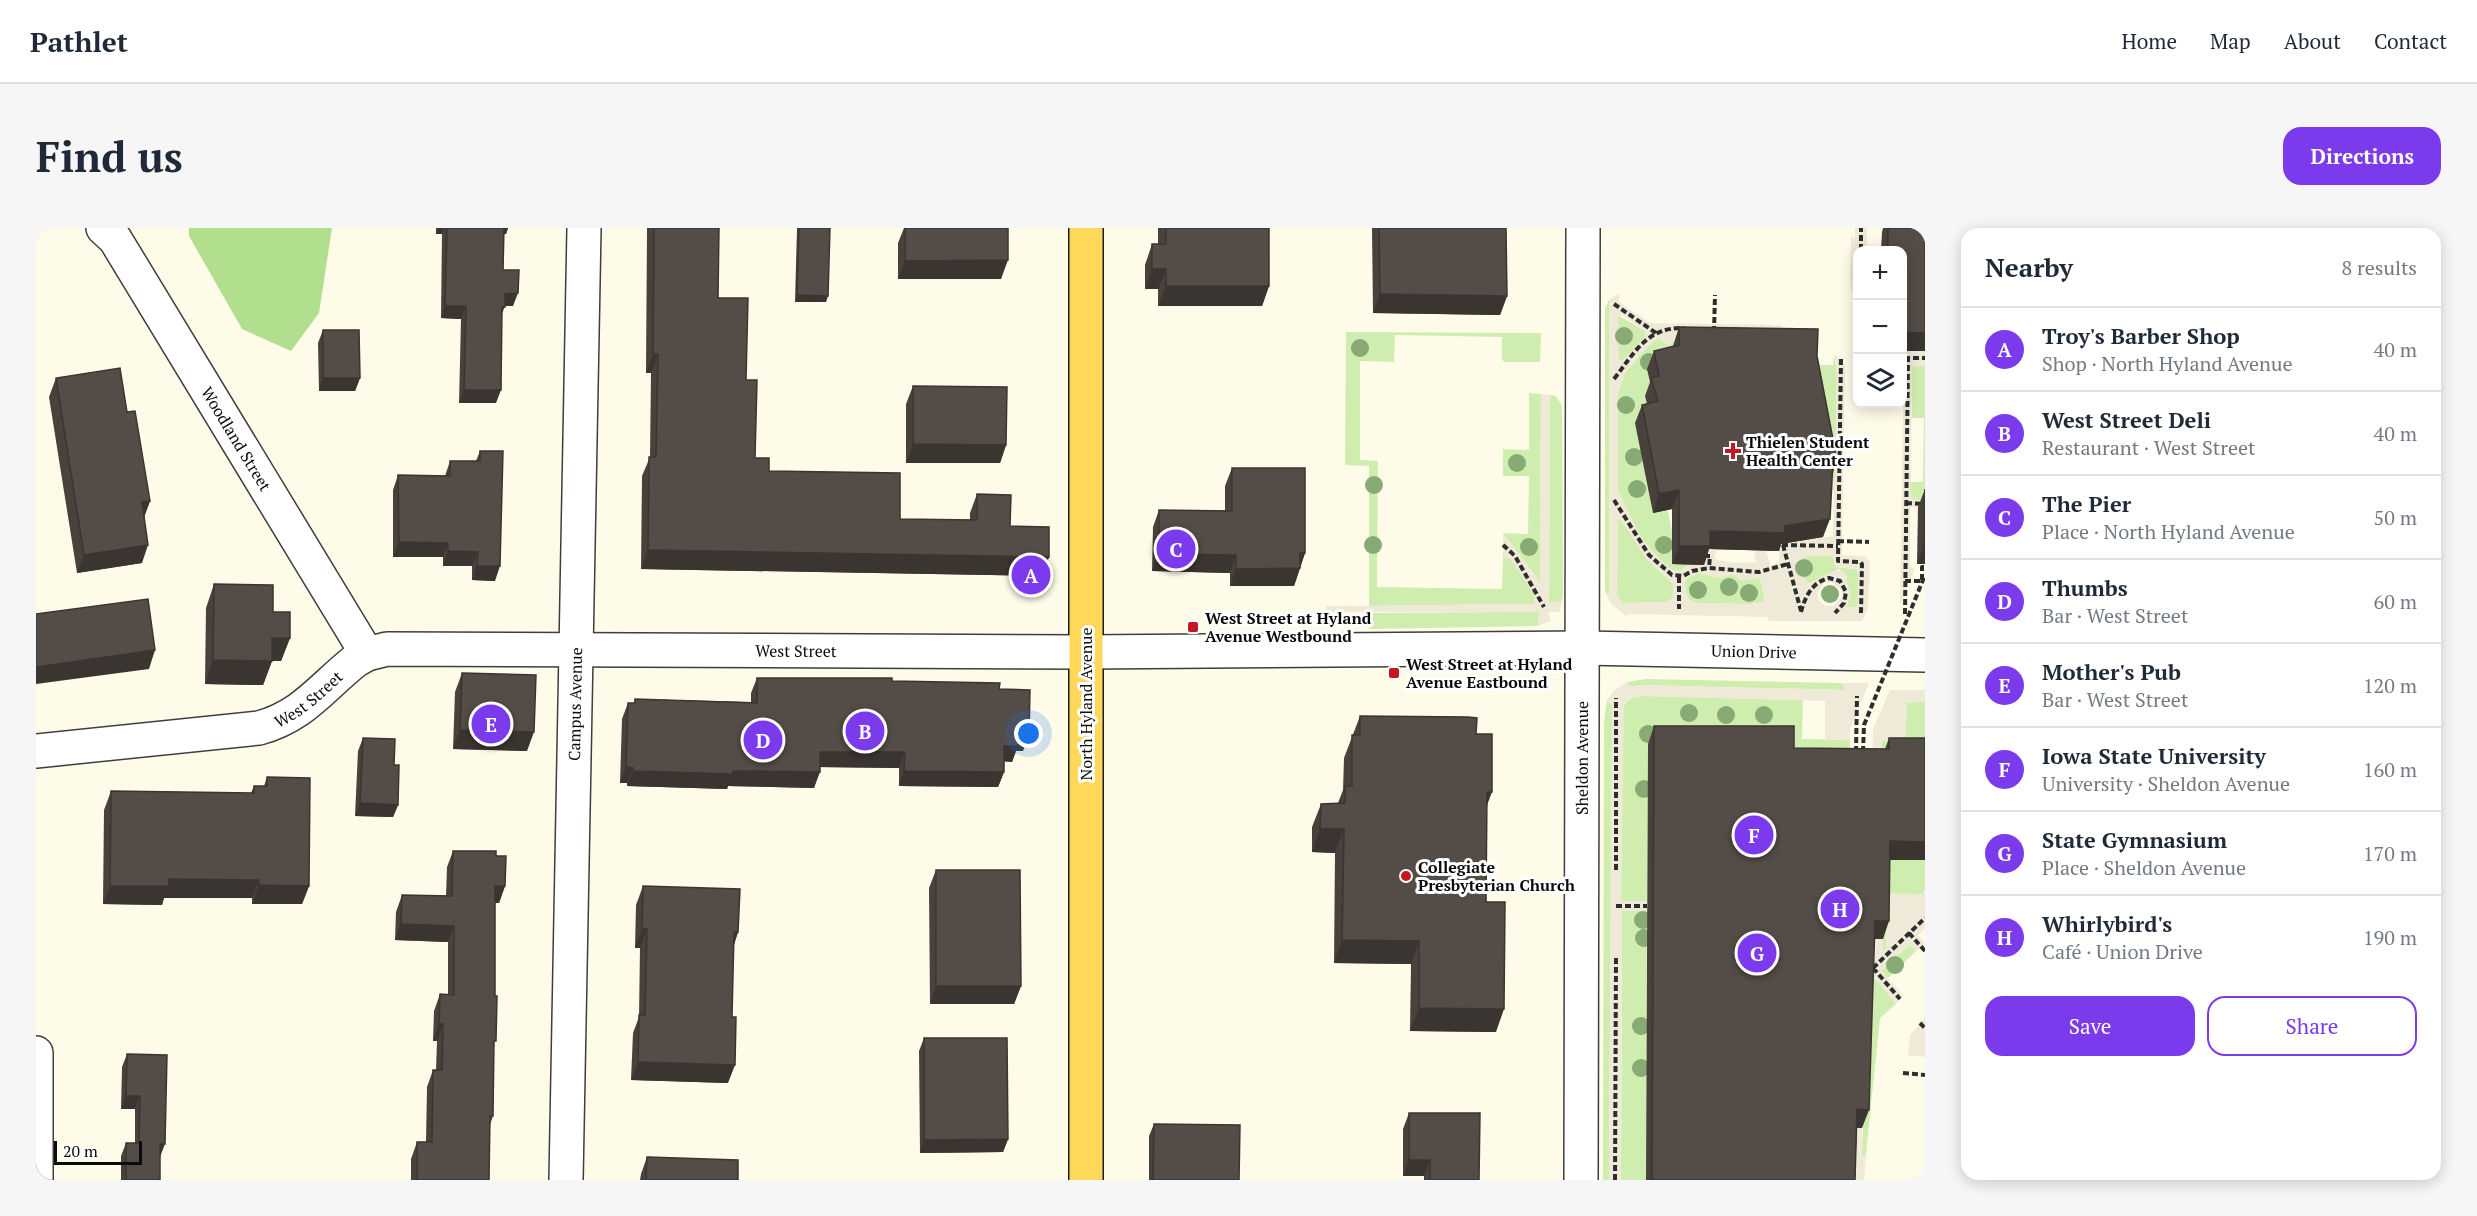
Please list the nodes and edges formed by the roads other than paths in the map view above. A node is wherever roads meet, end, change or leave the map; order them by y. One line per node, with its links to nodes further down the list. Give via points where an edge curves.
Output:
1 (103, 228): 8 (street, Woodland Street, via 115,239)
2 (584, 228): 6 (street, Campus Avenue)
3 (1086, 228): 7 (main road, North Hyland Avenue)
4 (1583, 228): 5 (street, Sheldon Avenue)
5 (1584, 648): 7 (street, West Street); 9 (street, Union Drive); 15 (street, Sheldon Avenue)
6 (576, 650): 7 (street, West Street); 8 (street, West Street, via 387,649); 13 (street, Campus Avenue)
7 (1086, 652): 14 (main road, North Hyland Avenue)
8 (367, 654): 10 (street, West Street, via 279,723)
9 (1925, 655)
10 (36, 751)
11 (36, 1053): 12 (street)
12 (36, 1180)
13 (566, 1180)
14 (1086, 1180)
15 (1581, 1180)

